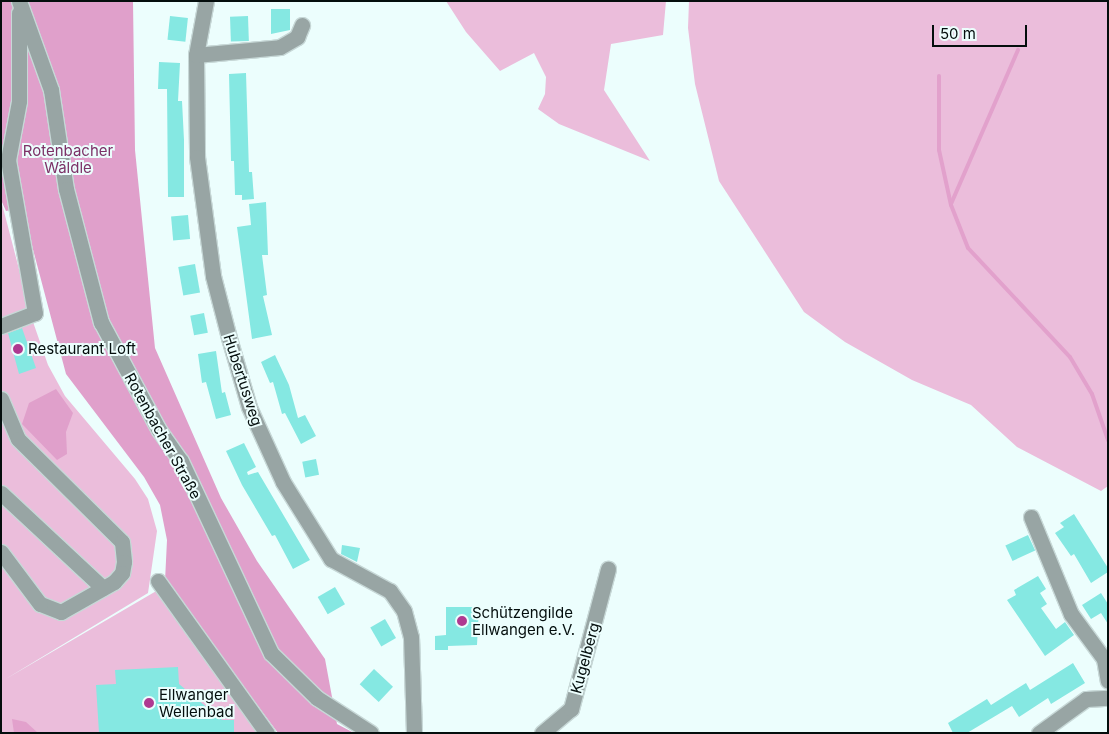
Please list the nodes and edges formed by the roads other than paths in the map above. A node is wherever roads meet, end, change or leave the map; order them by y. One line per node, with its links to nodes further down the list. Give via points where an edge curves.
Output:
1 (206, 1): 4 (street, Hubertusweg)
2 (19, 3): 5 (street, via 19,102 8,160 35,314); 16 (street, Rotenbacher Straße, via 51,90 66,189 101,322 159,430 181,461 271,653 317,698)
3 (302, 25): 4 (street, via 297,37 280,47)
4 (196, 56): 17 (street, Hubertusweg, via 197,157 213,276 249,407 283,482 331,559 390,591 404,611 411,637)
5 (1, 326)
6 (1, 399): 12 (street, via 18,439 122,542 122,573)
7 (1, 493): 12 (street)
8 (1031, 517): 13 (street, via 1071,614 1104,659)
9 (1, 552): 12 (street, via 40,604 52,611 61,612)
10 (608, 569): 18 (street, Kugelberg, via 571,709)
11 (158, 580): 15 (street)
12 (103, 588)
13 (1108, 681)
14 (1107, 696): 19 (street, via 1086,699)
15 (267, 733)
16 (371, 733)
17 (414, 733)
18 (542, 733)
19 (1039, 733)

